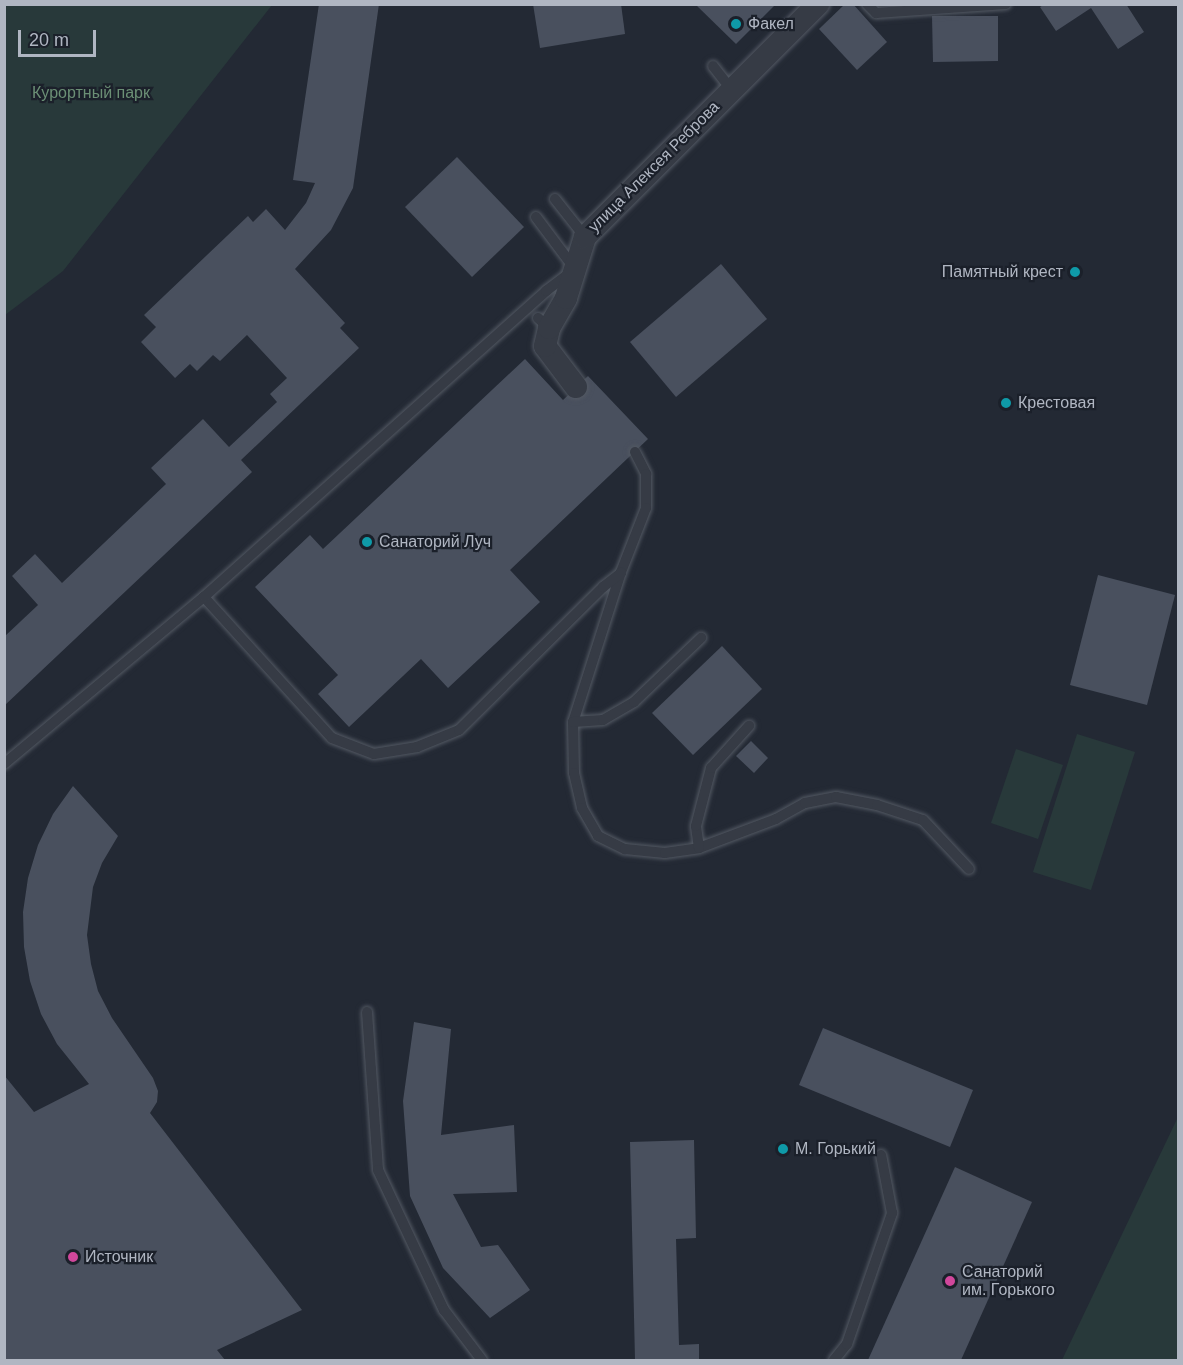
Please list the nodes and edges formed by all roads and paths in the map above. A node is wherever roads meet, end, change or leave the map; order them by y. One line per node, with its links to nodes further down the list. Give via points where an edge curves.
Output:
1 (818, 4): 6 (street, улица Алексея Реброва)
2 (867, 4): 4 (lane, via 876,13)
3 (1006, 4): 4 (lane)
4 (939, 7)
5 (713, 66): 6 (lane)
6 (732, 90): 9 (street, улица Алексея Реброва)
7 (555, 199): 9 (lane)
8 (536, 217): 10 (lane)
9 (585, 237): 10 (street, улица Алексея Реброва)
10 (575, 269): 11 (street, улица Алексея Реброва, via 566,298 544,323 545,346); 14 (lane)
11 (576, 387)
12 (635, 452): 13 (lane, via 646,474 646,508)
13 (621, 572): 14 (lane, via 459,730 417,747 374,754 332,738); 16 (lane)
14 (204, 597): 18 (lane)
15 (701, 638): 16 (lane, via 634,702 603,720)
16 (573, 722): 19 (lane, via 574,773 582,808 598,836 625,849 665,853)
17 (750, 726): 19 (lane, via 711,768 696,826)
18 (4, 764)
19 (699, 848): 20 (lane, via 805,804 836,797 923,820)
20 (969, 869)
21 (367, 1012): 23 (lane, via 378,1170 444,1310)
22 (881, 1155): 24 (lane, via 892,1213 847,1344)
23 (482, 1360)
24 (834, 1360)

